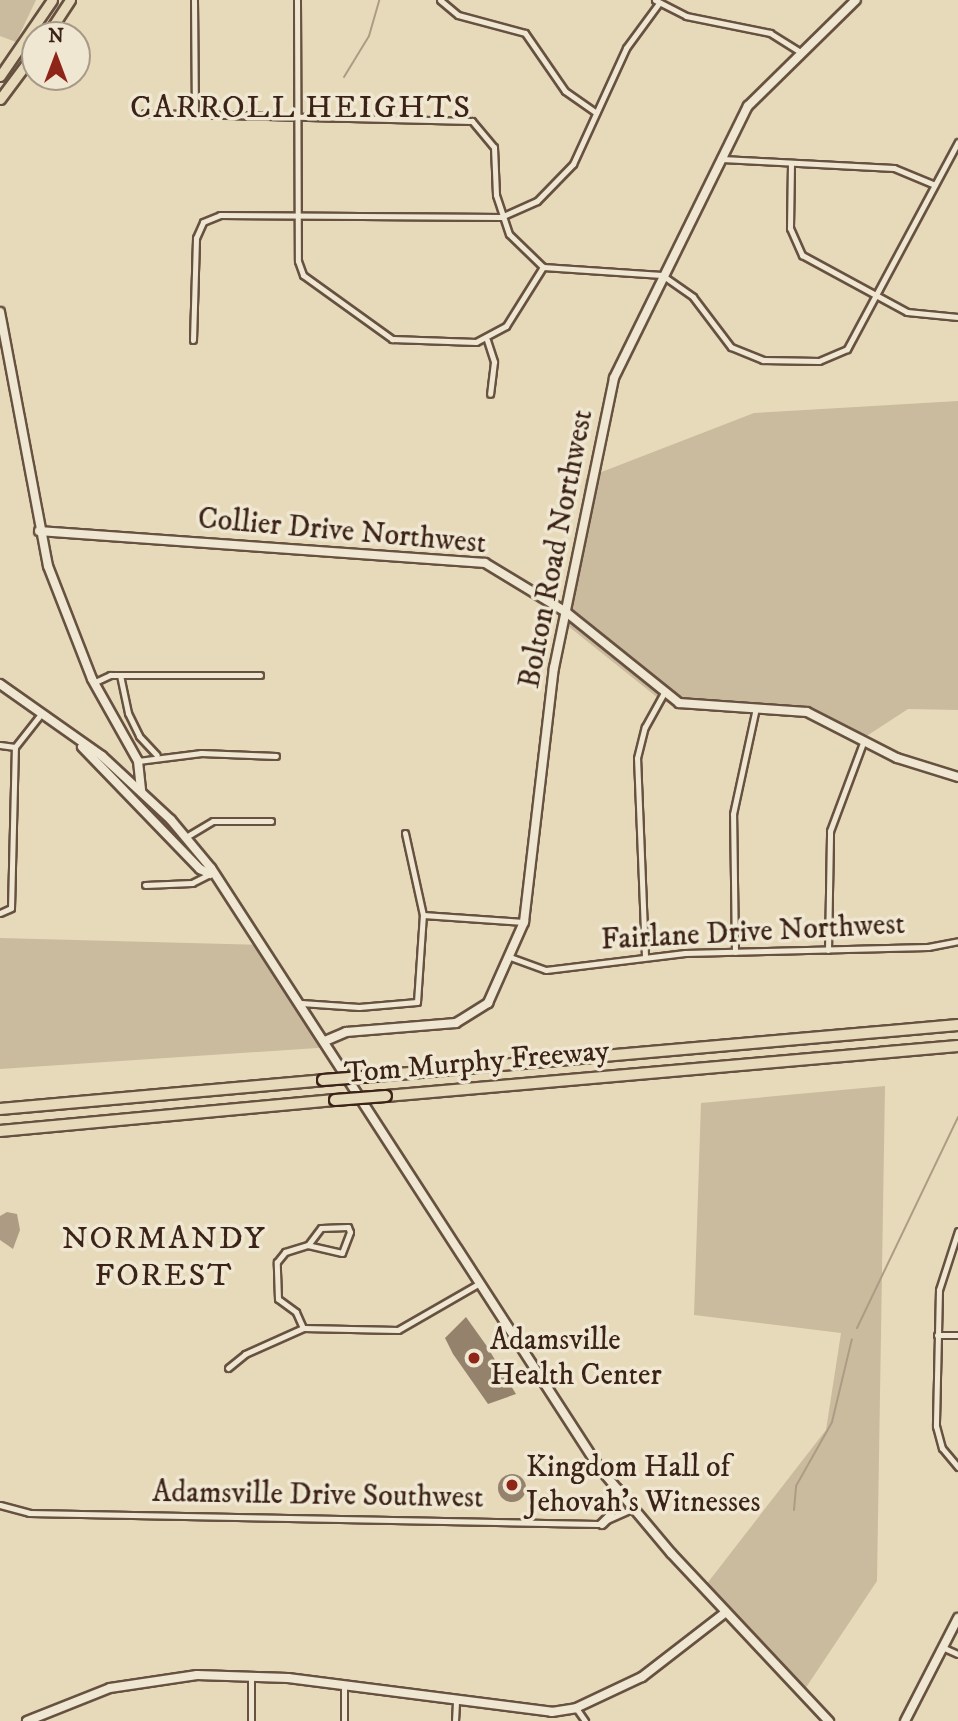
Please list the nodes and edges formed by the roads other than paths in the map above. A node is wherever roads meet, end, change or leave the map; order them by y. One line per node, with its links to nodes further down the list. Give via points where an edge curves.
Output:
1 (52, 0): 11 (main road)
2 (70, 0): 8 (main road)
3 (194, 0): 15 (street)
4 (297, 0): 16 (street)
5 (440, 0): 14 (street, via 458,15 525,33 565,91)
6 (856, 0): 9 (main road, Bolton Road Northwest)
7 (657, 2): 9 (street, via 686,16 770,33); 14 (street, via 626,47)
8 (56, 21)
9 (800, 52): 18 (main road, Bolton Road Northwest, via 748,106)
10 (21, 71): 12 (main road)
11 (0, 76)
12 (0, 99)
13 (145, 113): 15 (street)
14 (596, 113): 22 (street, via 559,184)
15 (195, 114): 16 (street)
16 (296, 115): 21 (street); 22 (street, via 472,121 494,147)
17 (958, 142): 20 (street)
18 (721, 158): 19 (street); 24 (main road, Bolton Road Northwest)
19 (791, 164): 20 (street, via 894,168); 25 (street, via 790,228 796,248)
20 (935, 184): 25 (street)
21 (297, 216): 22 (street); 28 (street, via 220,215 203,222 196,238); 29 (street, via 303,275 380,333 405,341)
22 (501, 217): 23 (street, via 509,234)
23 (543, 267): 24 (street); 29 (street, via 506,327)
24 (662, 275): 25 (street, via 693,297 731,347 762,360 819,361 838,355 853,341); 32 (main road, Bolton Road Northwest, via 614,378)
25 (877, 296): 27 (street, via 918,315)
26 (0, 312): 31 (main road)
27 (958, 317)
28 (193, 340)
29 (487, 340): 30 (street, via 494,362)
30 (490, 394)
31 (40, 531): 32 (main road, Collier Drive Northwest, via 485,563); 35 (main road)
32 (566, 612): 37 (main road, Collier Drive Northwest); 56 (main road, Bolton Road Northwest)
33 (120, 675): 34 (street); 35 (street); 44 (street, via 128,713 139,736)
34 (260, 675)
35 (93, 683): 46 (main road)
36 (0, 684): 39 (main road)
37 (663, 694): 38 (main road, Collier Drive Northwest, via 697,708); 60 (street, via 645,727 637,758)
38 (756, 708): 40 (main road, Collier Drive Northwest, via 807,712); 59 (street, via 733,814)
39 (41, 714): 42 (street); 43 (main road)
40 (864, 740): 47 (main road, Collier Drive Northwest, via 897,758); 58 (street, via 830,831)
41 (0, 745): 42 (street)
42 (15, 747): 54 (street, via 11,908)
43 (82, 747): 48 (main road, via 102,756); 52 (main road)
44 (157, 755): 45 (street); 46 (street)
45 (276, 756)
46 (138, 761): 48 (main road)
47 (958, 776)
48 (141, 791): 51 (main road)
49 (271, 821): 51 (street, via 213,821)
50 (405, 833): 55 (street)
51 (186, 837): 52 (main road)
52 (210, 874): 53 (street, via 192,883); 62 (main road)
53 (145, 885)
54 (0, 913)
55 (423, 915): 56 (street); 62 (street, via 417,1002 359,1007)
56 (524, 922): 61 (main road, Bolton Road Northwest)
57 (958, 941): 58 (street, Fairlane Drive Northwest, via 928,947)
58 (828, 950): 59 (street, Fairlane Drive Northwest)
59 (734, 952): 60 (street, Fairlane Drive Northwest)
60 (645, 956): 61 (street, Fairlane Drive Northwest, via 546,970)
61 (510, 957): 64 (main road, Bolton Road Northwest, via 488,1003 470,1019 346,1032)
62 (301, 1003): 64 (main road)
63 (958, 1025): 66 (highway, Tom Murphy Freeway, bridge)
64 (326, 1041): 70 (main road)
65 (958, 1046): 67 (highway, Tom Murphy Freeway, bridge)
66 (0, 1109)
67 (0, 1131)
68 (958, 1231): 72 (street, via 940,1280)
69 (308, 1245): 69 (street, via 326,1226 350,1232 342,1253); 71 (street, via 281,1256 276,1285 282,1306 296,1312)
70 (478, 1284): 71 (street, via 398,1330); 76 (main road)
71 (303, 1328): 74 (street, via 245,1354)
72 (937, 1335): 73 (street); 75 (street, via 938,1438)
73 (958, 1335)
74 (229, 1368)
75 (958, 1467)
76 (617, 1489): 78 (main road); 79 (main road, via 613,1509)
77 (0, 1504): 79 (street, Adamsville Drive Southwest, via 29,1513)
78 (632, 1509): 79 (street, Adamsville Drive Southwest); 80 (main road)
79 (602, 1524)
80 (726, 1612): 87 (main road, via 672,1658); 93 (main road)
81 (958, 1618): 82 (main road)
82 (941, 1647): 83 (street); 94 (main road)
83 (958, 1654)
84 (251, 1675): 85 (main road); 88 (main road, via 155,1679 65,1703); 89 (street)
85 (344, 1684): 86 (main road); 90 (street)
86 (456, 1701): 87 (main road, via 530,1712); 91 (street)
87 (576, 1708): 92 (street)
88 (27, 1721)
89 (251, 1721)
90 (344, 1721)
91 (455, 1721)
92 (584, 1721)
93 (829, 1721)
94 (905, 1721)

